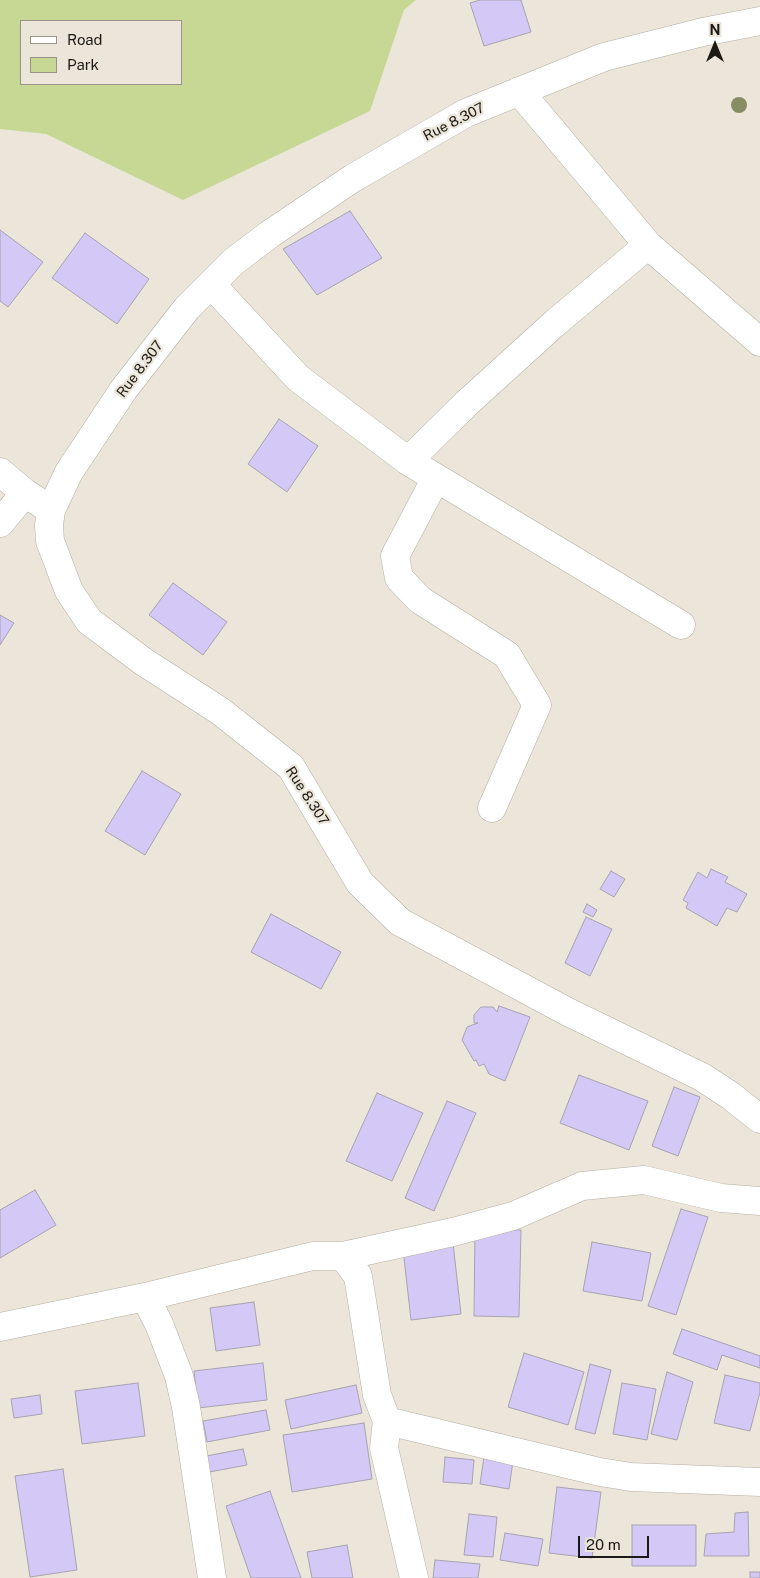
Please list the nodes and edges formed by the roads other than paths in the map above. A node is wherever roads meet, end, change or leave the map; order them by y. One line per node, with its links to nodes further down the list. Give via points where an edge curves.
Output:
1 (760, 21): 2 (street, Rue 8.307, via 604,57)
2 (519, 91): 3 (street); 4 (street, Rue 8.307, via 466,114 353,178 270,234 233,262)
3 (648, 246): 5 (street); 6 (street, via 548,330)
4 (211, 284): 6 (street, via 298,378); 10 (street, Rue 8.307, via 187,308 124,389 69,472)
5 (760, 342)
6 (408, 461): 8 (street)
7 (0, 472): 9 (street)
8 (436, 478): 12 (street); 13 (street, via 395,556 399,578 420,600 507,655 537,705)
9 (25, 493): 10 (street); 11 (street)
10 (51, 510): 14 (street, Rue 8.307, via 50,541 69,591 89,621 144,662 220,711 291,767 360,884 400,922 568,1012 702,1077)
11 (0, 523)
12 (681, 625)
13 (492, 808)
14 (760, 1119)
15 (760, 1202): 16 (street, via 721,1198 644,1180 582,1186 513,1216)
16 (344, 1256): 17 (street, via 313,1256); 19 (street, via 358,1276 377,1395)
17 (145, 1297): 18 (street); 21 (street, via 180,1376)
18 (0, 1327)
19 (387, 1421): 20 (street, via 600,1472 631,1477); 22 (street, via 384,1448)
20 (760, 1482)
21 (212, 1578)
22 (414, 1578)

